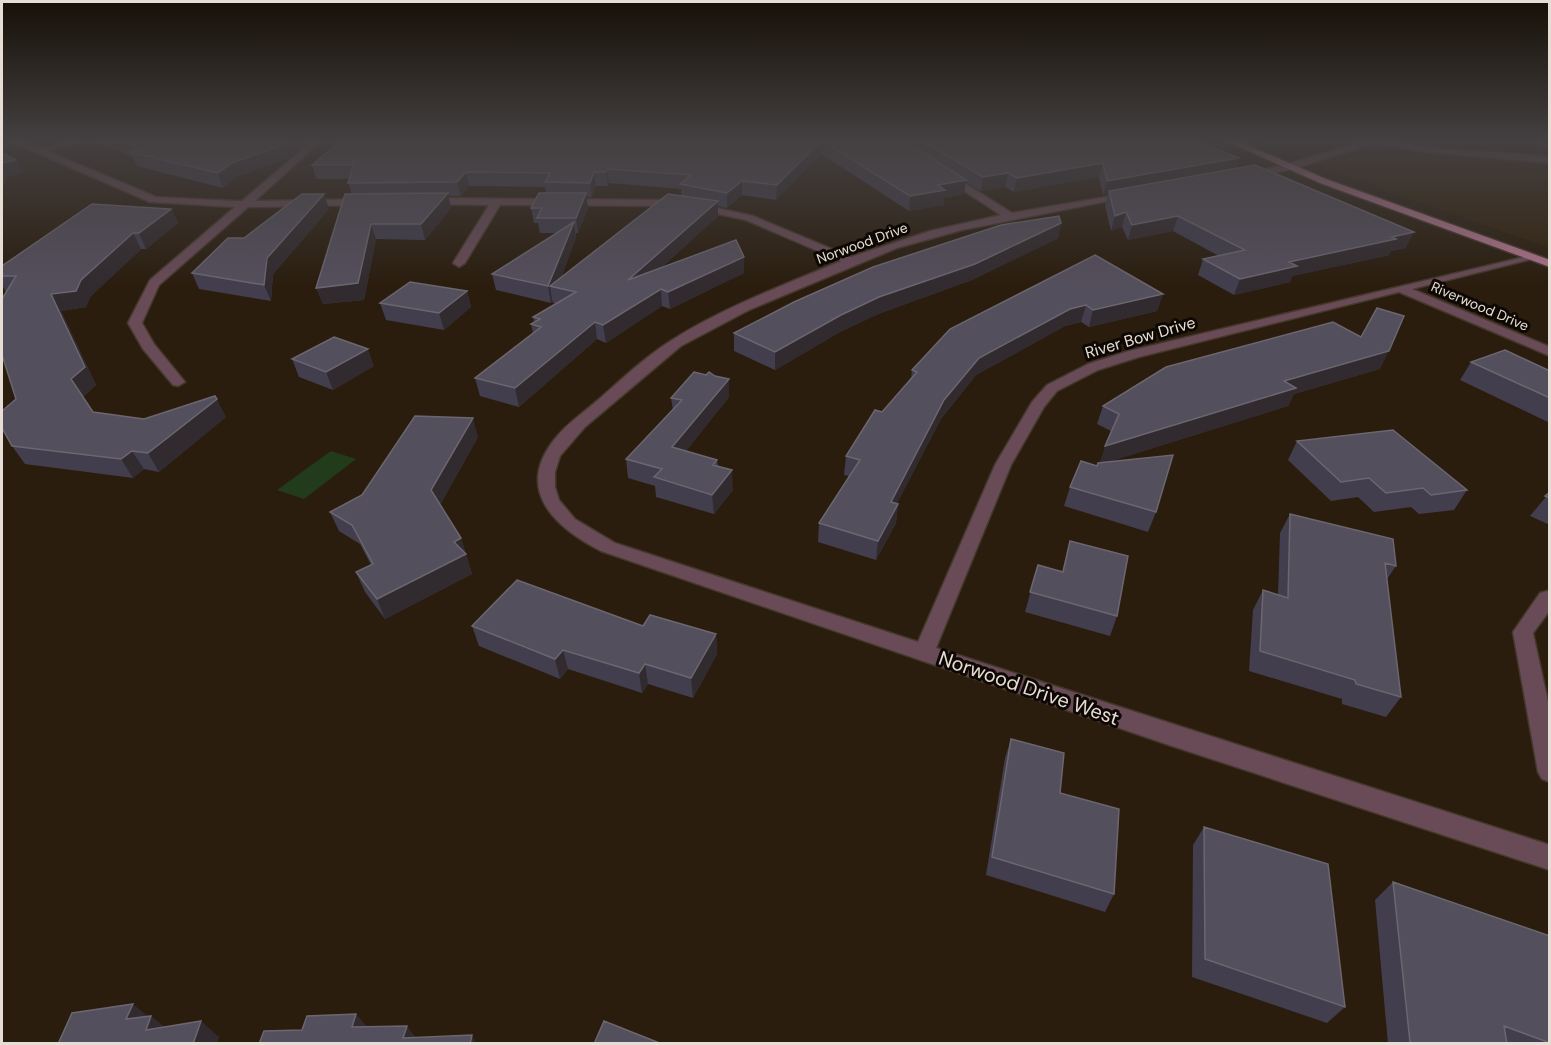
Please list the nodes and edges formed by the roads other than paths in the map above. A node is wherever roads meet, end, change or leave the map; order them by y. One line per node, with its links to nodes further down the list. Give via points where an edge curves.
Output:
1 (130, 190): 9 (street, via 154,200)
2 (260, 190): 9 (street)
3 (968, 190): 10 (street)
4 (1351, 190): 11 (main road)
5 (1147, 193): 10 (street, Norwood Drive)
6 (420, 201): 8 (street)
7 (376, 202): 9 (street)
8 (496, 202): 12 (street, via 648,201 709,208 749,218); 13 (street)
9 (244, 204): 17 (street, via 154,283 141,306 135,323 148,346)
10 (1011, 217): 12 (street, Norwood Drive, via 906,241)
11 (1528, 256): 14 (main road); 15 (street, River Bow Drive)
12 (850, 261): 18 (street, Norwood Drive, via 751,304 661,354 578,424 552,455)
13 (459, 263)
14 (1550, 264)
15 (1399, 288): 16 (street, Riverwood Drive); 20 (street, River Bow Drive, via 1134,354 1093,367 1052,388 1037,405 1003,465)
16 (1550, 352)
17 (178, 382)
18 (545, 474): 20 (street, Norwood Drive West, via 557,514 588,538)
19 (1547, 598): 21 (street, via 1523,632)
20 (924, 652): 22 (street, Norwood Drive West)
21 (1550, 772)
22 (1550, 858)

